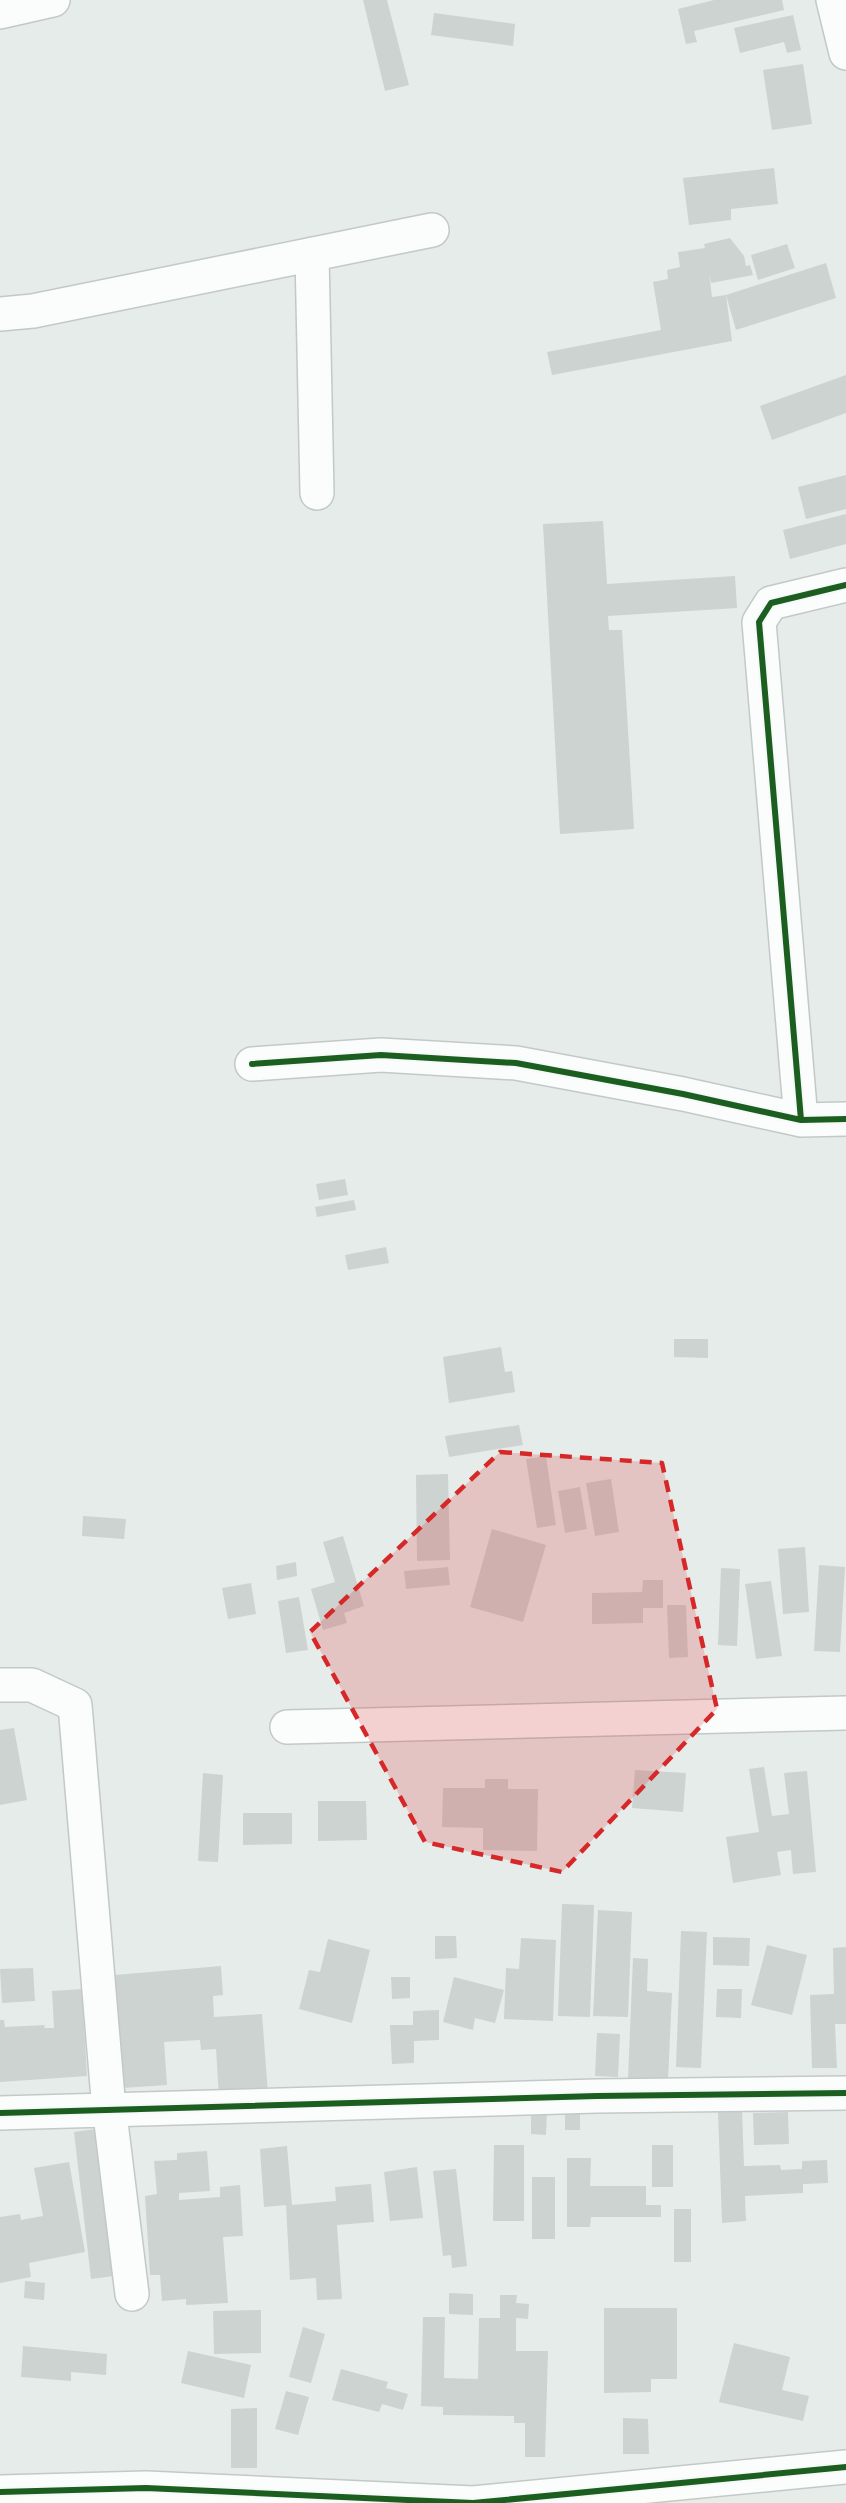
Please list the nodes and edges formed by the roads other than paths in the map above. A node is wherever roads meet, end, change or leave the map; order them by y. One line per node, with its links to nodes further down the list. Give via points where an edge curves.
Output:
1 (53, 0): 3 (street)
2 (833, 0): 4 (street)
3 (0, 12)
4 (846, 53)
5 (432, 230): 6 (street)
6 (312, 254): 7 (street, via 45,309); 8 (street)
7 (0, 314)
8 (317, 494)
9 (846, 585): 12 (street, via 771,603 759,622)
10 (252, 1064): 12 (street, via 381,1055 516,1063)
11 (846, 1119): 12 (street)
12 (801, 1120)
13 (0, 1685): 17 (street, via 32,1685 75,1705)
14 (846, 1713): 15 (street)
15 (287, 1727)
16 (846, 2093): 17 (street)
17 (110, 2110): 18 (street); 19 (street)
18 (0, 2113)
19 (132, 2294)
20 (846, 2466): 21 (street, via 474,2503 146,2488)
21 (0, 2492)

